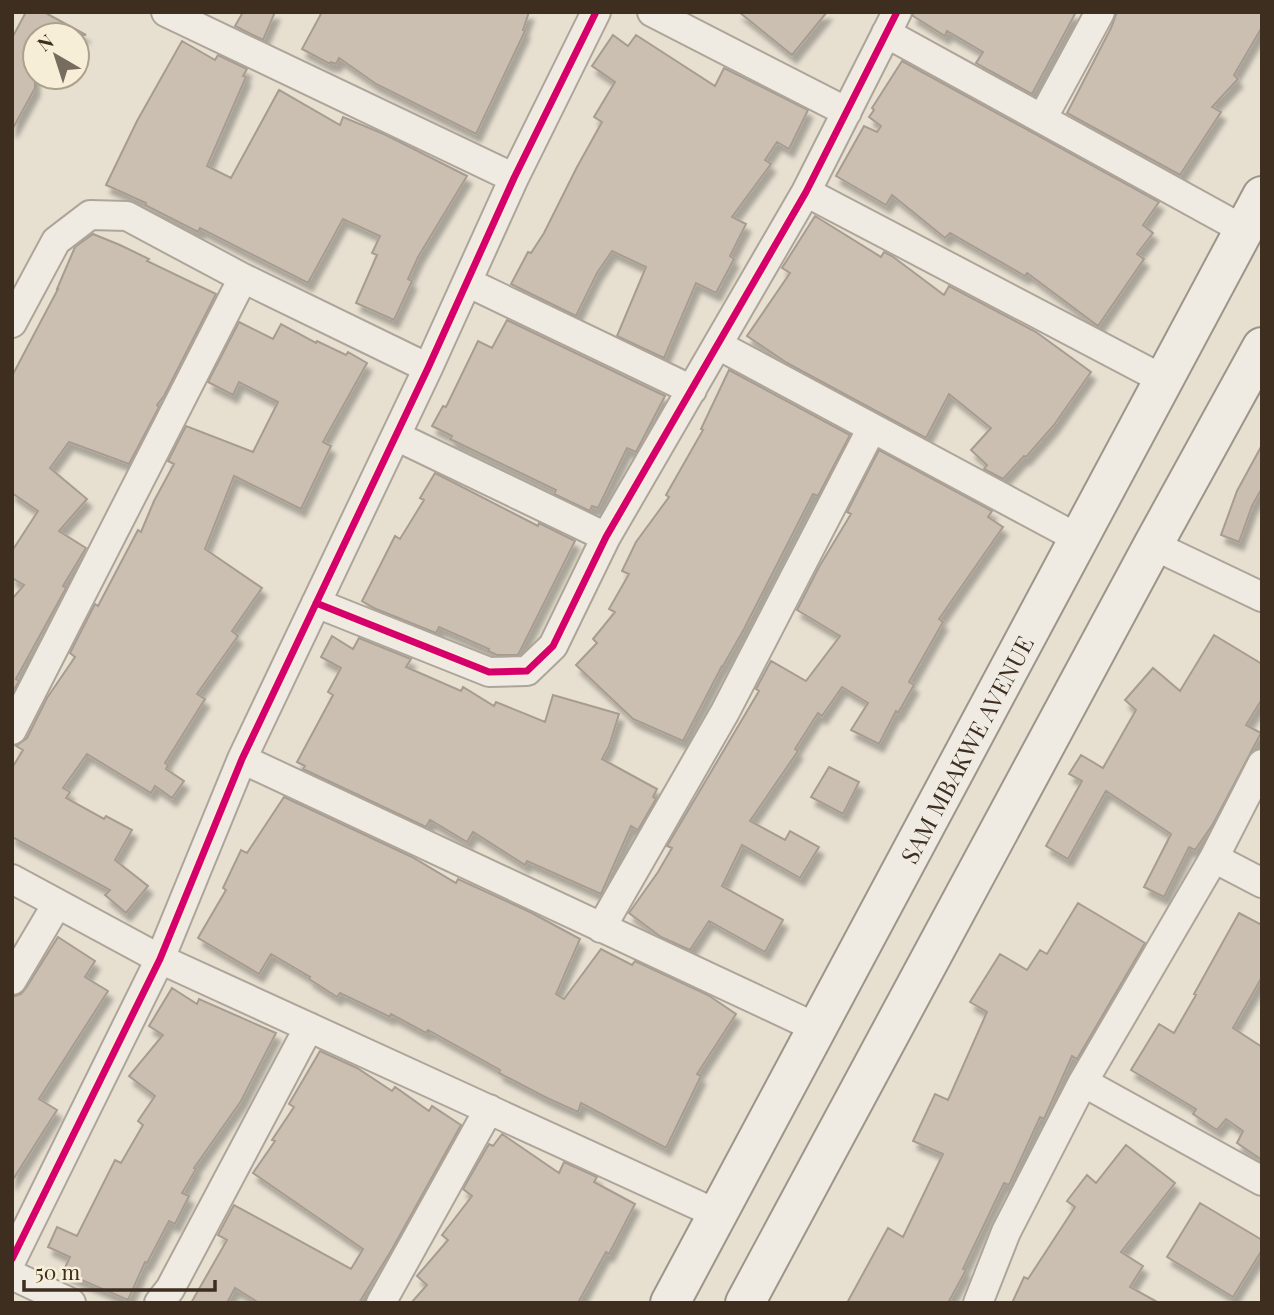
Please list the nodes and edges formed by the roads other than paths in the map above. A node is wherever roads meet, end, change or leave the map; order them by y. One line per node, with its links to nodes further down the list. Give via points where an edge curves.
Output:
1 (596, 12): 8 (street)
2 (652, 12): 6 (street)
3 (1100, 12): 7 (street)
4 (168, 13): 8 (street)
5 (892, 23): 6 (street); 7 (street)
6 (847, 112): 9 (street)
7 (1042, 119): 11 (street)
8 (514, 178): 13 (street)
9 (806, 192): 15 (street); 18 (street)
10 (1262, 196): 11 (main road, SAM MBAKWE AVENUE)
11 (1244, 230): 18 (main road, SAM MBAKWE AVENUE)
12 (243, 278): 14 (street, via 127,216 90,215 56,241); 17 (street); 27 (street)
13 (467, 282): 17 (street); 19 (street)
14 (12, 323)
15 (718, 345): 19 (street); 20 (street)
16 (1262, 347): 24 (main road)
17 (428, 368): 21 (street)
18 (1164, 380): 23 (main road, SAM MBAKWE AVENUE)
19 (692, 390): 22 (street)
20 (872, 428): 23 (street); 34 (street, via 725,712)
21 (396, 436): 22 (street); 26 (street)
22 (607, 537): 26 (street, via 553,646 527,671 489,672)
23 (1079, 539): 38 (main road, SAM MBAKWE AVENUE)
24 (1153, 545): 25 (street); 49 (main road)
25 (1262, 597)
26 (316, 603): 28 (street)
27 (12, 730)
28 (242, 759): 34 (street); 35 (street)
29 (1262, 764): 30 (street)
30 (1214, 858): 32 (street); 39 (street)
31 (12, 879): 33 (street)
32 (1262, 883)
33 (57, 904): 35 (street); 36 (street)
34 (601, 928): 38 (street)
35 (160, 958): 37 (street); 43 (street)
36 (12, 980)
37 (309, 1027): 40 (street); 46 (street)
38 (818, 1028): 42 (main road, SAM MBAKWE AVENUE)
39 (1083, 1082): 41 (street); 50 (street, via 1006,1232)
40 (489, 1110): 42 (street); 47 (street)
41 (1262, 1181)
42 (718, 1214): 48 (main road, SAM MBAKWE AVENUE)
43 (12, 1259)
44 (12, 1275): 45 (street)
45 (71, 1303)
46 (159, 1303)
47 (381, 1303)
48 (670, 1303)
49 (745, 1303)
50 (978, 1303)

